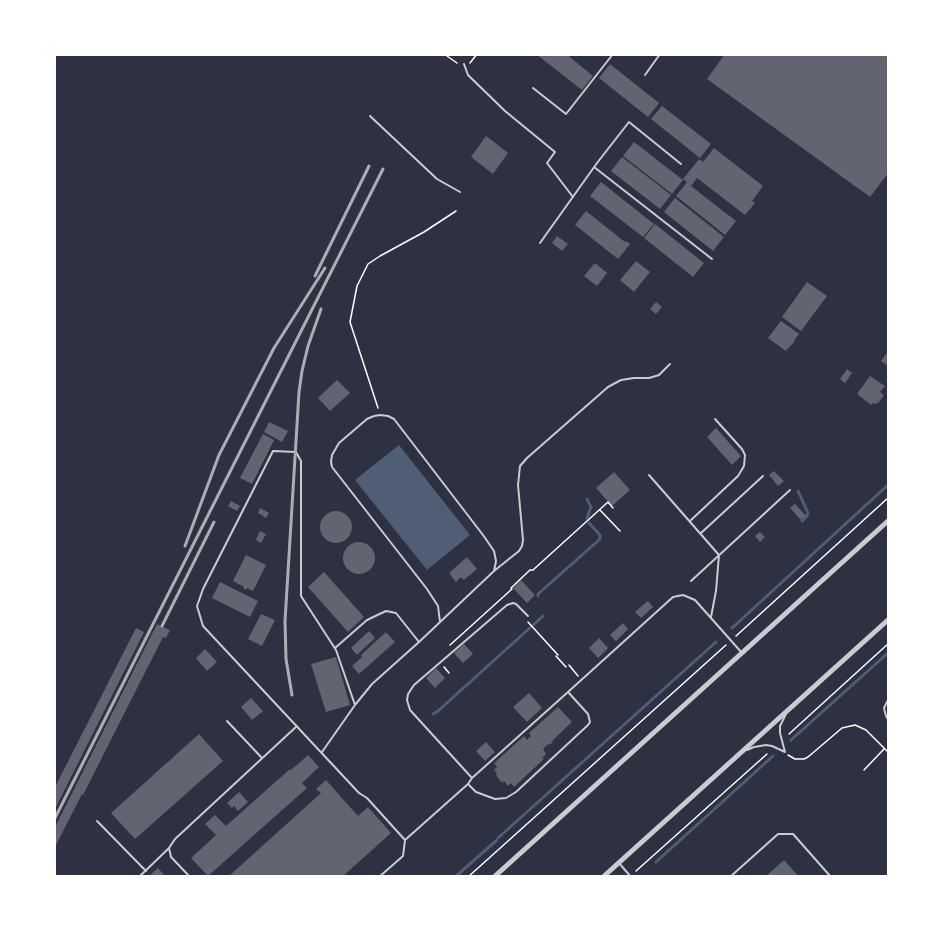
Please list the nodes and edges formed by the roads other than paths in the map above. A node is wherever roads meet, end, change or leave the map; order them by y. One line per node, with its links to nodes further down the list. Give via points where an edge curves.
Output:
1 (613, 54): 5 (lane, via 566,114)
2 (660, 54): 4 (lane)
3 (465, 64): 10 (lane, via 468,75 497,104 555,152 547,163)
4 (645, 75)
5 (533, 88)
6 (370, 116): 9 (lane, via 437,179)
7 (681, 164): 8 (lane, via 629,123)
8 (594, 167): 10 (lane); 12 (lane)
9 (460, 192)
10 (573, 196): 11 (lane)
11 (540, 243)
12 (711, 259)
13 (670, 364): 22 (lane, via 659,375 621,380 608,387 520,466 522,546)
14 (715, 419): 19 (lane, via 742,449 744,466)
15 (649, 476): 19 (lane)
16 (764, 476): 20 (lane)
17 (790, 490): 21 (lane)
18 (889, 520): 30 (street)
19 (690, 521): 20 (lane)
20 (701, 533): 21 (lane)
21 (719, 555): 23 (lane); 25 (lane)
22 (494, 571): 27 (lane); 27 (lane, via 494,551 394,419 380,415 367,420 339,443 334,448 333,467 427,589 438,606)
23 (691, 580)
24 (526, 617): 41 (lane, via 516,604 507,605 410,690 408,705)
25 (711, 617): 30 (lane); 31 (lane, via 692,597 673,597)
26 (889, 619): 34 (street)
27 (440, 622): 28 (lane)
28 (419, 642): 29 (lane, via 396,613 386,611 367,620); 33 (lane, via 372,684)
29 (335, 648): 33 (lane); 37 (lane, via 301,596 301,461 296,452 273,450 197,606 203,626)
30 (742, 652): 51 (street)
31 (568, 692): 41 (lane); 42 (lane, via 588,714 590,722 516,792 495,799 476,792)
32 (889, 698): 36 (lane, via 884,708)
33 (355, 705): 38 (lane)
34 (793, 706): 39 (street); 39 (lane, via 780,726 785,752 760,745)
35 (227, 721): 40 (lane)
36 (889, 721)
37 (297, 726): 38 (lane); 40 (lane)
38 (322, 752): 44 (lane)
39 (739, 754): 46 (street)
40 (262, 758): 45 (lane)
41 (471, 778): 42 (lane)
42 (468, 784): 44 (lane)
43 (96, 821): 47 (lane)
44 (405, 840): 50 (lane, via 403,855)
45 (169, 848): 47 (lane); 49 (lane, via 171,857)
46 (619, 863): 52 (street); 53 (lane)
47 (146, 871): 48 (lane)
48 (140, 877)
49 (190, 877)
50 (379, 877)
51 (494, 877)
52 (603, 877)
53 (631, 877)
54 (730, 877): 55 (lane, via 778,834 793,834)
55 (831, 877)

